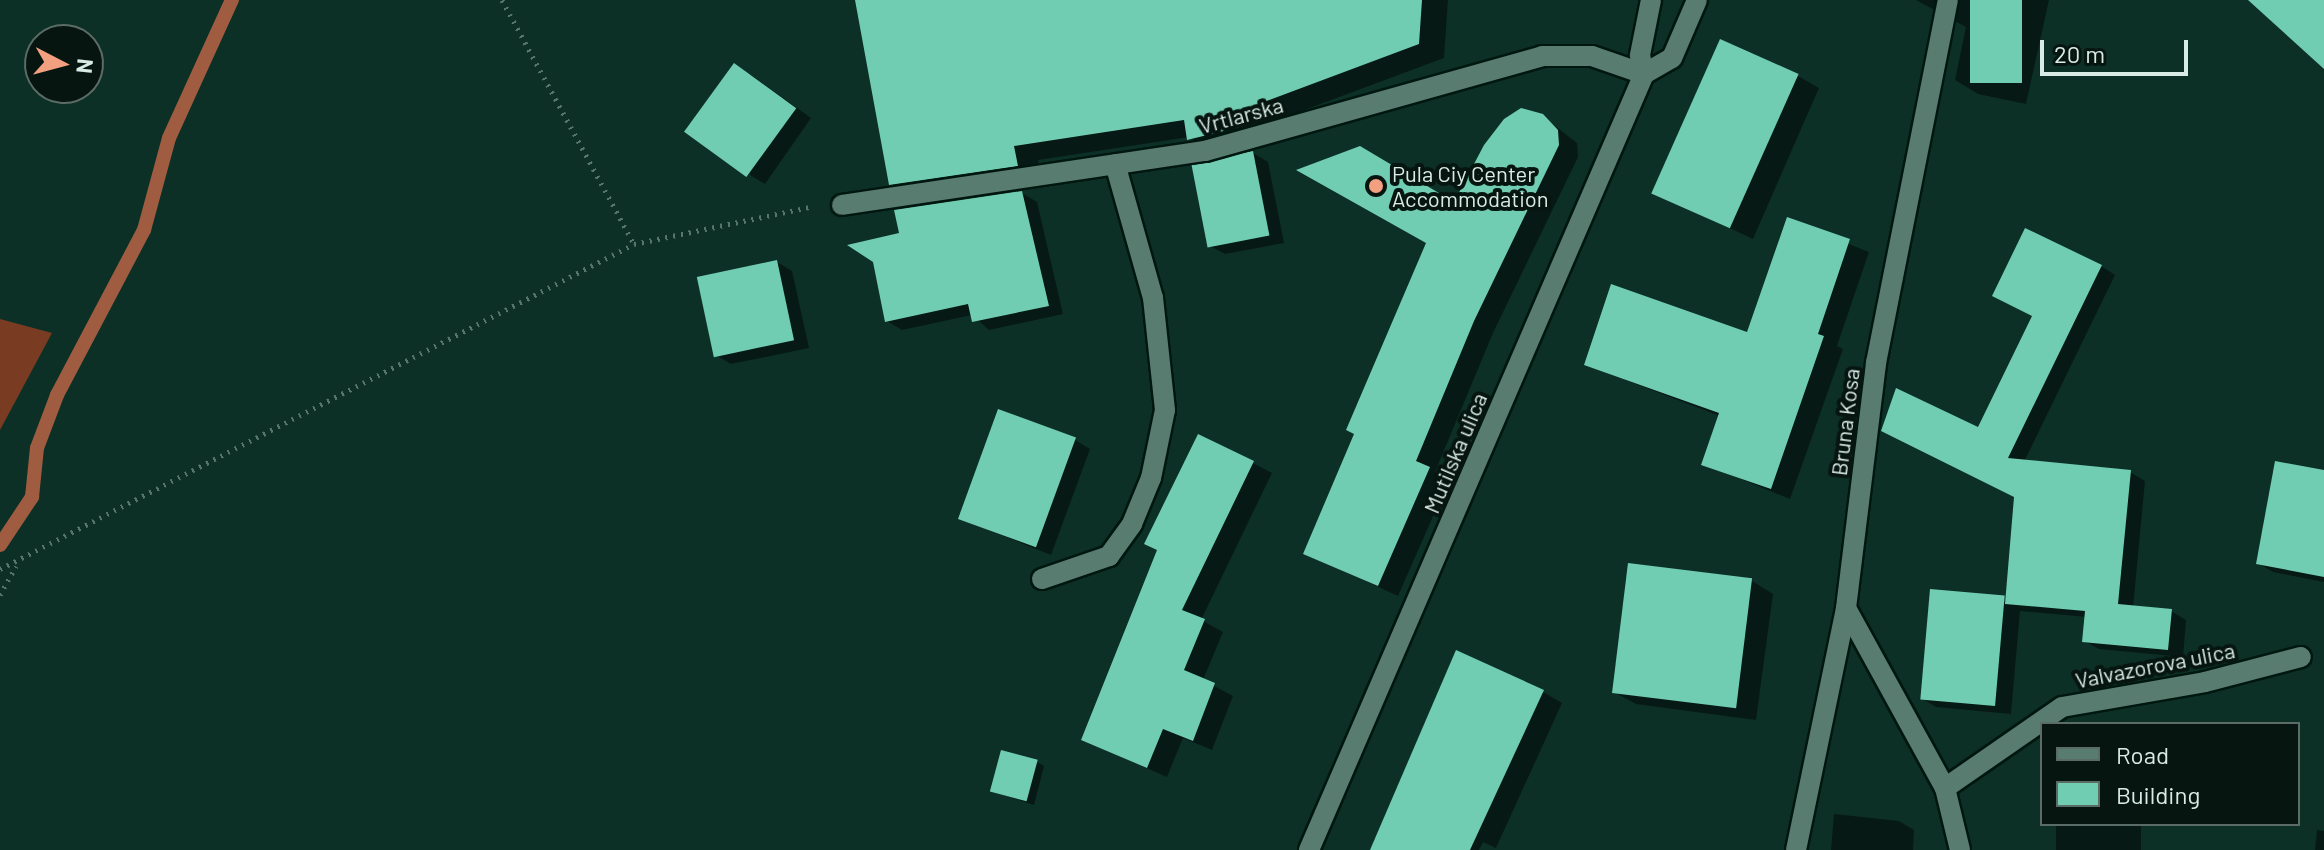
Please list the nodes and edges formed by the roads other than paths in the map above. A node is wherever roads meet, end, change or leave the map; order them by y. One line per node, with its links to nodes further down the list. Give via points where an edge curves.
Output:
1 (1651, 0): 4 (street, Mutilska ulica, via 1641,45)
2 (1697, 0): 4 (street, Mutilska ulica, via 1672,58)
3 (1948, 0): 8 (street, Bruna Kosa, via 1876,363)
4 (1644, 74): 5 (street, Vrtlarska, via 1592,56 1542,56 1205,151); 13 (street, Mutilska ulica)
5 (1115, 164): 6 (street, Vrtlarska); 7 (street, via 1153,298 1165,410 1151,478 1132,524 1109,556)
6 (842, 205)
7 (1042, 579)
8 (1846, 608): 12 (street); 14 (street, Bruna Kosa)
9 (2301, 657): 11 (street, Valvazorova ulica, via 2205,682 2062,707)
10 (2040, 722): 12 (street, Valvazorova ulica)
11 (2040, 722)
12 (1945, 788): 15 (street)
13 (1309, 850)
14 (1796, 850)
15 (1960, 850)

